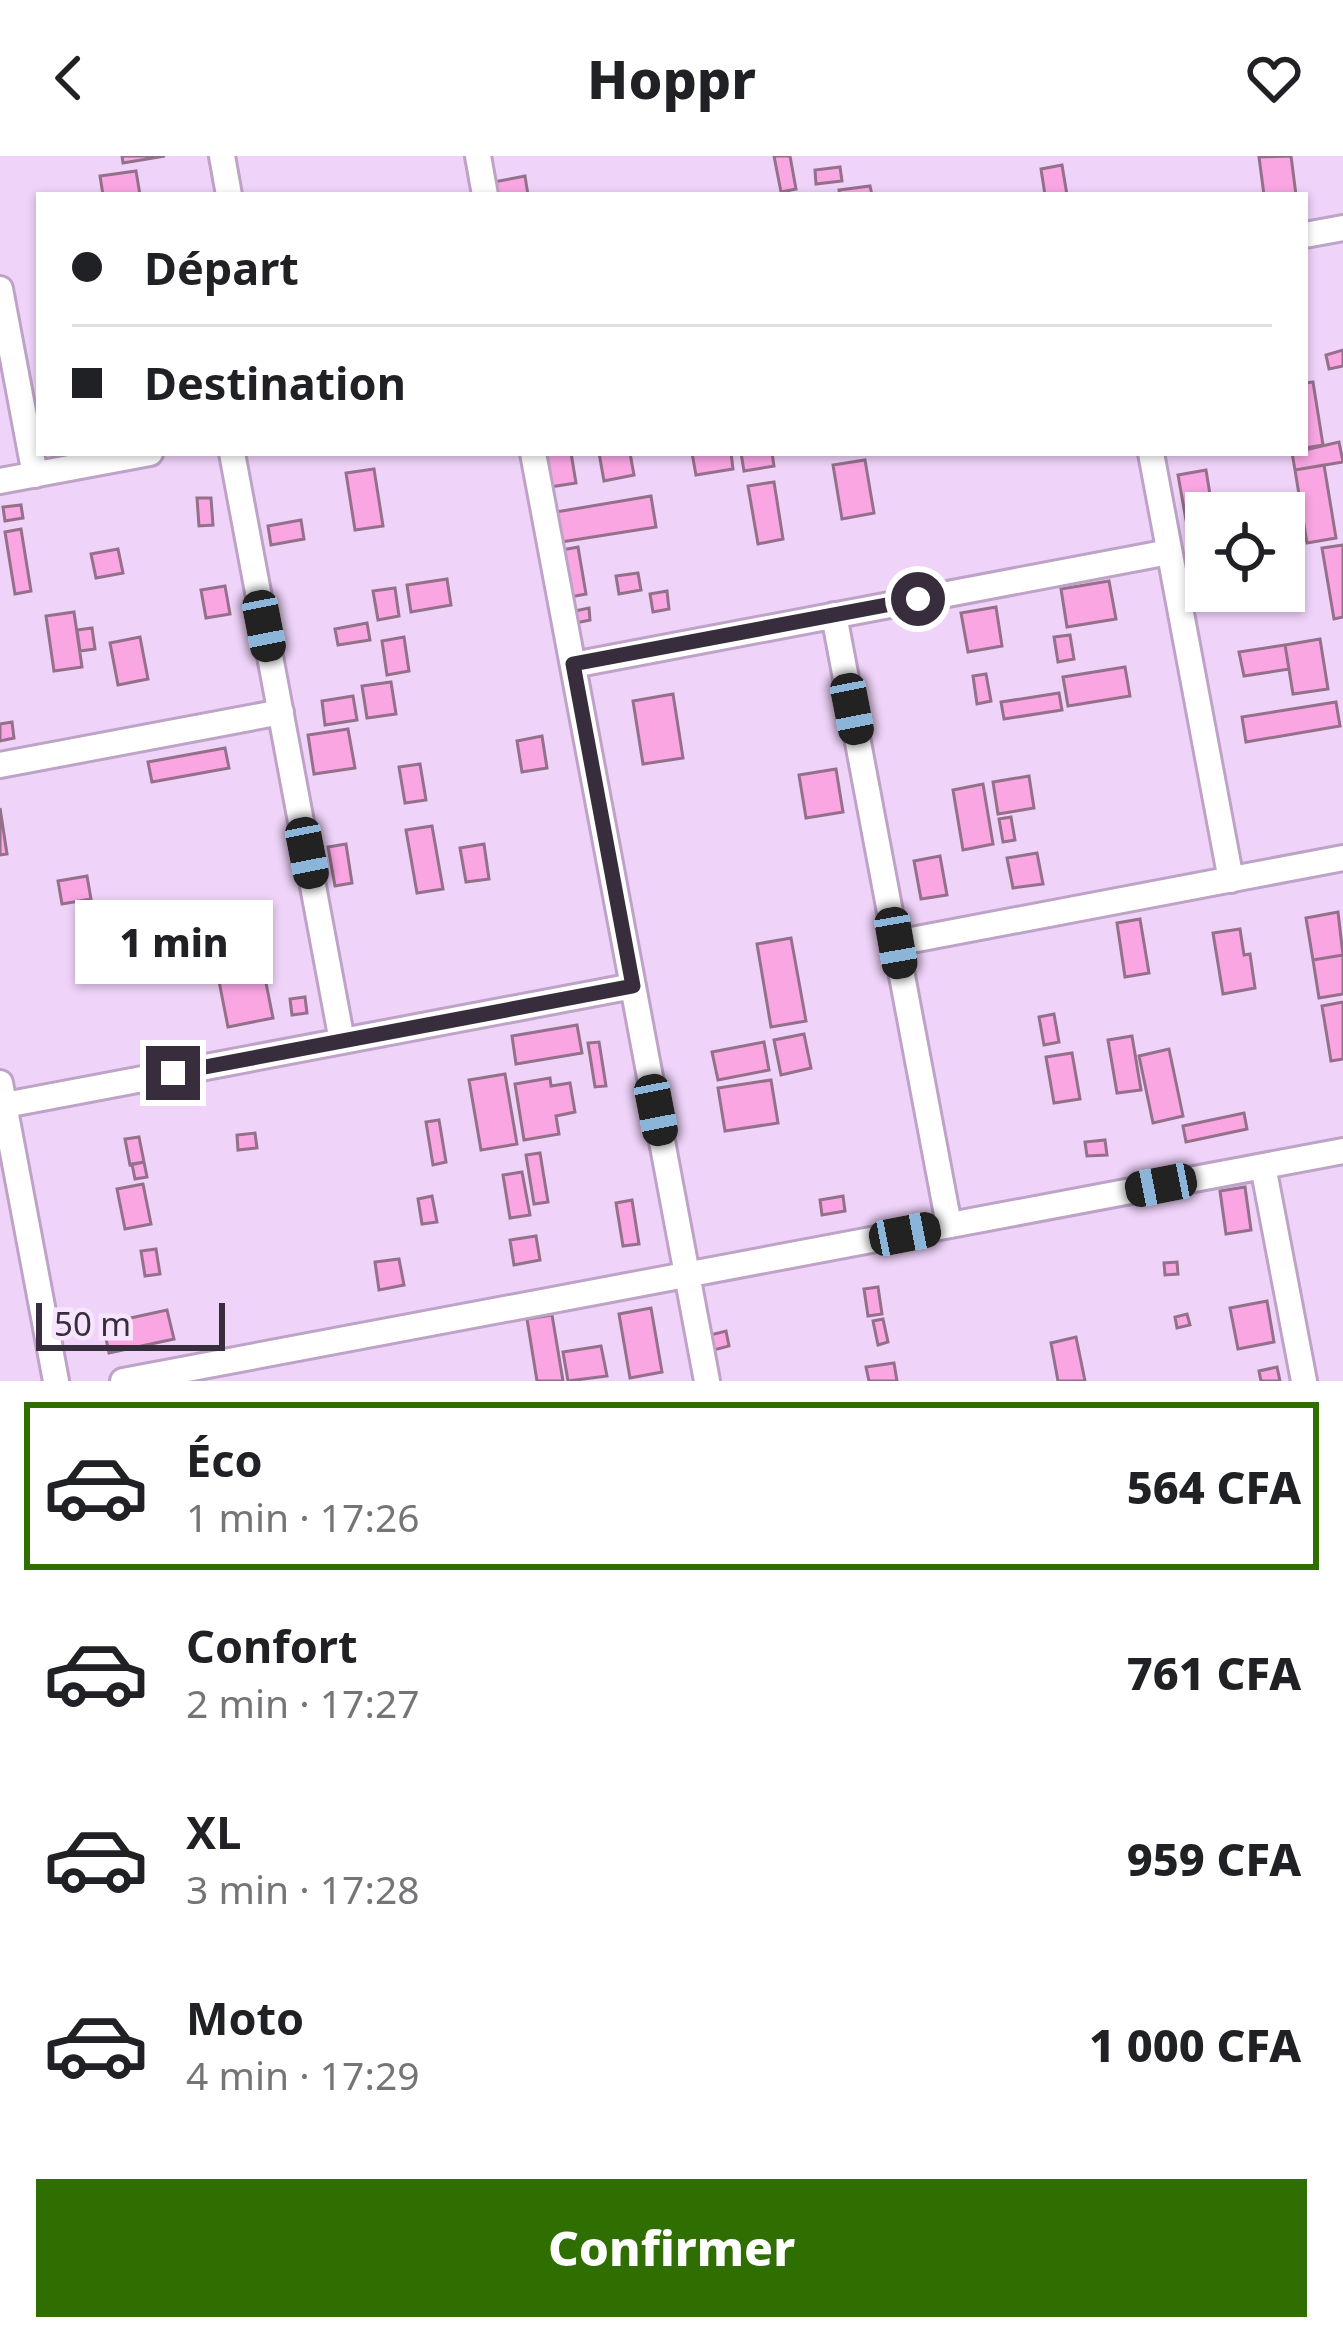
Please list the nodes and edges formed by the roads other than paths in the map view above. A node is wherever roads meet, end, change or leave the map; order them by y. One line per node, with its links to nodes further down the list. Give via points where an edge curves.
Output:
1 (222, 156): 3 (street)
2 (478, 156): 4 (street)
3 (229, 192)
4 (484, 192)
5 (1343, 228): 6 (street)
6 (1308, 235)
7 (0, 289): 12 (street)
8 (134, 456): 12 (street)
9 (233, 456): 17 (street)
10 (534, 456): 16 (street)
11 (1151, 456): 14 (street)
12 (35, 475): 13 (street)
13 (0, 482)
14 (1169, 552): 15 (street); 20 (street)
15 (834, 615): 16 (street); 21 (street)
16 (573, 664): 22 (street)
17 (280, 712): 18 (street); 23 (street)
18 (0, 765)
19 (1343, 858): 20 (street)
20 (1231, 880): 21 (street)
21 (896, 943): 27 (street)
22 (633, 986): 23 (street); 28 (street)
23 (342, 1041): 24 (street)
24 (1, 1098): 29 (street)
25 (1343, 1151): 26 (street)
26 (1263, 1166): 27 (street); 32 (street)
27 (949, 1225): 28 (street)
28 (687, 1275): 30 (street); 31 (street)
29 (56, 1381)
30 (123, 1381)
31 (707, 1381)
32 (1304, 1381)

